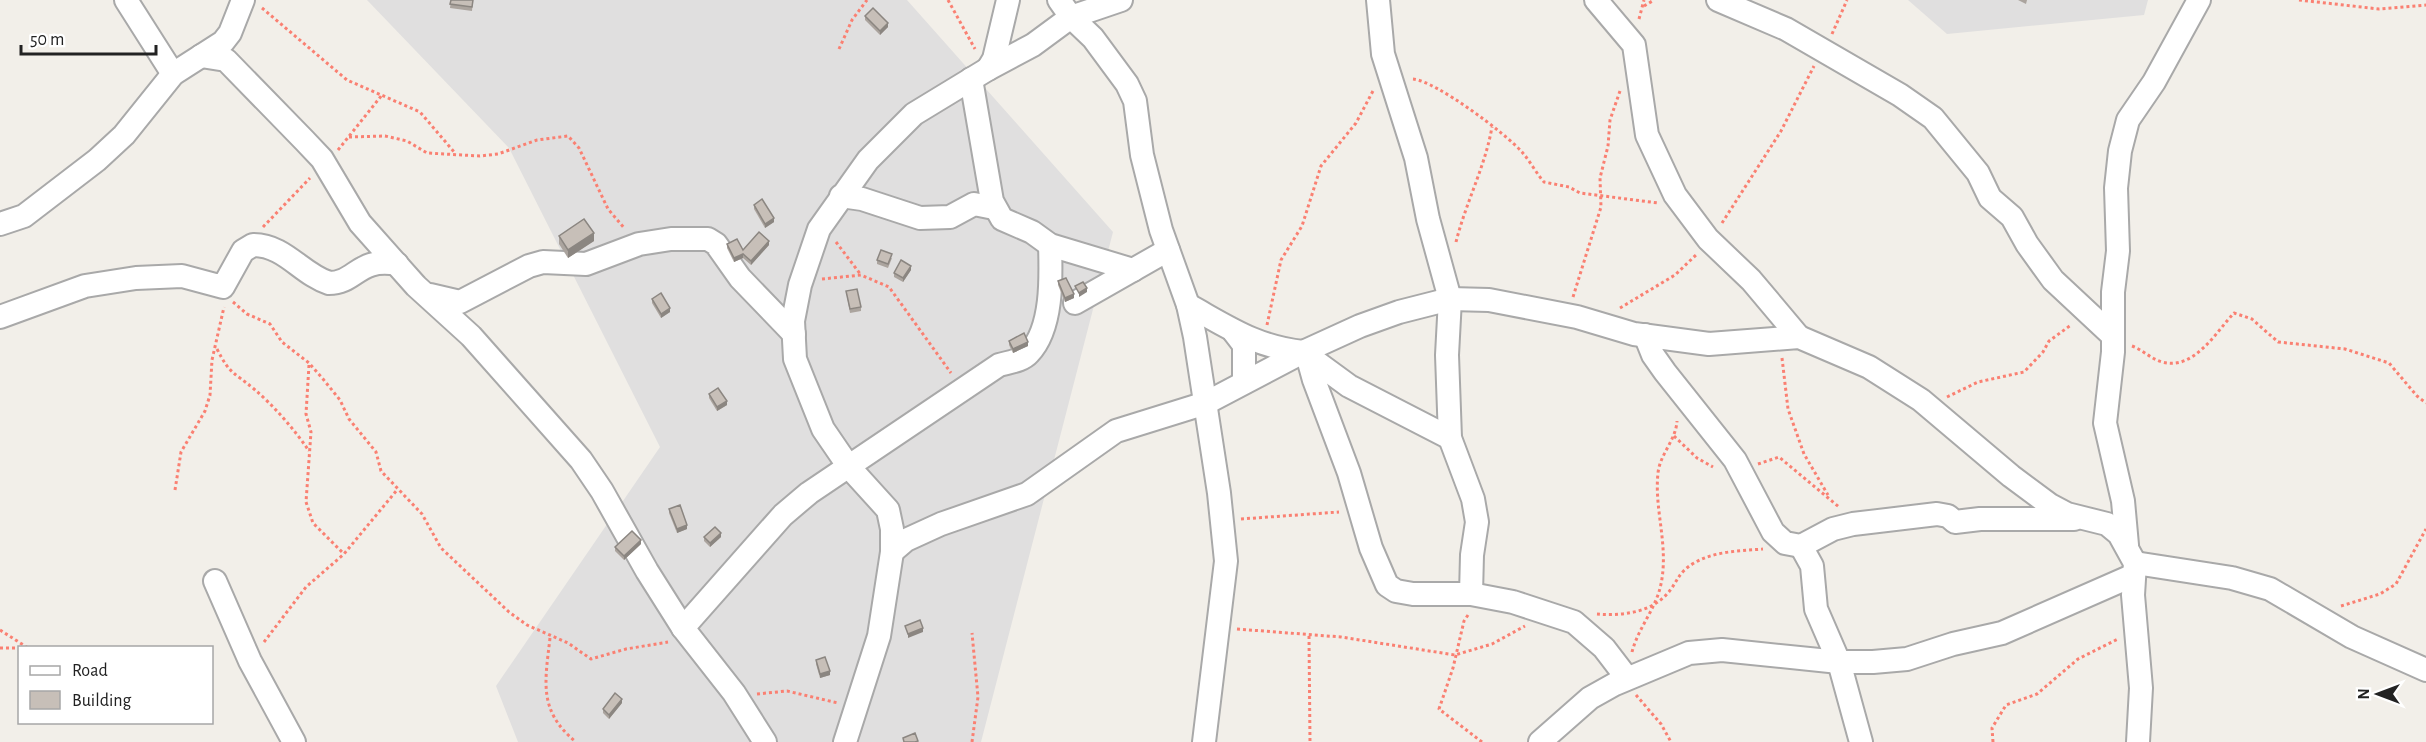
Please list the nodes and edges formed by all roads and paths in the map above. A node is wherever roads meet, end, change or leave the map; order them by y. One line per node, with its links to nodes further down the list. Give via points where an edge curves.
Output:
1 (126, 0): 22 (street)
2 (867, 0): 17 (path, via 852,20)
3 (948, 0): 21 (path)
4 (1008, 0): 21 (street, via 994,59)
5 (1121, 0): 15 (street)
6 (1378, 0): 20 (street)
7 (1596, 0): 31 (street, via 1634,45 1647,135)
8 (1654, 0): 16 (path)
9 (1846, 0): 18 (path)
10 (2199, 0): 55 (street, via 2154,82 2128,120 2123,135 2116,188 2118,252)
11 (2299, 0): 14 (path, via 2379,9)
12 (244, 1): 19 (street, via 223,42); 24 (path, via 347,80)
13 (1723, 1): 18 (street, via 1786,29)
14 (2426, 5)
15 (1066, 6): 21 (street, via 1033,45); 39 (street, via 1127,84 1135,101 1142,155)
16 (1644, 6)
17 (839, 49)
18 (1822, 51): 35 (path, via 1781,131); 50 (street, via 1933,118 1978,173 1990,198 2012,217 2053,279)
19 (201, 56): 22 (street); 28 (street, via 226,60)
20 (1386, 65): 25 (path, via 1430,84); 47 (street, via 1416,158); 59 (path, via 1361,115 1322,166 1302,226 1281,260 1271,310)
21 (981, 72): 30 (street, via 914,114 889,136); 32 (street)
22 (173, 74): 33 (street, via 124,135 97,160 24,216)
23 (1620, 90): 29 (path, via 1610,120)
24 (382, 95): 26 (path); 27 (path, via 420,112)
25 (1492, 127): 29 (path, via 1522,152 1544,182); 40 (path, via 1484,164 1462,212)
26 (349, 137): 27 (path, via 385,136 407,141 426,153); 28 (path)
27 (455, 153): 36 (path, via 492,156 537,140 568,136 579,148 608,209)
28 (325, 164): 38 (path, via 294,192); 41 (street, via 360,223)
29 (1600, 195): 31 (path); 51 (path, via 1601,207)
30 (841, 196): 32 (street, via 920,218 950,217 974,204); 34 (street)
31 (1683, 207): 35 (street)
32 (994, 208): 37 (street, via 1002,219)
33 (0, 224)
34 (823, 224): 43 (path); 44 (street)
35 (1708, 239): 53 (path, via 1675,275 1625,307); 58 (street, via 1751,279)
36 (639, 244): 46 (street, via 595,263 543,262 529,266 460,302); 56 (street, via 708,239)
37 (1050, 245): 42 (street); 64 (street, via 1051,297 1033,347 1028,355 999,365)
38 (247, 247): 41 (street, via 271,247 329,283 371,263); 45 (street)
39 (1168, 250): 42 (street); 49 (street)
40 (1454, 250)
41 (397, 264): 46 (street)
42 (1132, 270): 48 (street)
43 (861, 275): 44 (path); 64 (path, via 896,293 922,335)
44 (801, 285): 56 (street)
45 (226, 289): 52 (street, via 182,276 135,278 86,286); 60 (path); 62 (path, via 247,314 270,324 282,342)
46 (425, 293): 93 (street, via 471,336 581,460)
47 (1450, 299): 51 (street, via 1489,300); 61 (street, via 1374,321); 70 (street)
48 (1075, 303)
49 (1188, 305): 54 (street); 66 (street)
50 (2086, 312): 55 (street); 65 (path, via 2056,334 2024,372 1978,382)
51 (1570, 316): 53 (street)
52 (0, 317)
53 (1593, 321): 57 (street)
54 (1234, 332): 59 (street); 63 (street, via 1244,345)
55 (2113, 333): 67 (path, via 2160,362 2173,363 2197,354 2238,313 2252,319 2278,342 2344,349 2389,363); 85 (street, via 2105,423)
56 (794, 334): 72 (street, via 795,359 809,398 823,429)
57 (1645, 335): 58 (street, via 1710,344); 73 (street, via 1653,355)
58 (1789, 338): 65 (street, via 1869,368); 76 (path, via 1788,409 1804,454)
59 (1258, 342): 61 (street)
60 (216, 347): 71 (path, via 229,371 254,388 287,421); 74 (path, via 210,395 181,452)
61 (1306, 353): 63 (street); 70 (street, via 1349,386); 77 (street)
62 (309, 363): 71 (path); 75 (path, via 340,400 349,419 376,452 381,471)
63 (1244, 382): 66 (street)
64 (965, 390): 72 (street)
65 (1923, 402): 79 (street, via 2050,505)
66 (1206, 403): 78 (street); 83 (street, via 1116,431 1027,494 957,517 906,540)
67 (2426, 403)
68 (1676, 414): 69 (path)
69 (1674, 436): 73 (path, via 1697,458 1717,469); 88 (path, via 1658,471 1664,536 1663,570)
70 (1450, 438): 87 (street, via 1477,512 1478,531 1472,555)
71 (309, 451): 84 (path, via 305,494 309,514)
72 (849, 467): 83 (street, via 888,510); 93 (street, via 783,515)
73 (1739, 469): 76 (path, via 1779,457); 82 (street, via 1773,532 1780,540)
74 (175, 490)
75 (397, 490): 84 (path); 98 (path, via 422,514 441,548 509,612)
76 (1828, 495): 80 (path)
77 (1359, 509): 78 (path, via 1262,519); 87 (street, via 1387,585 1413,594)
78 (1221, 514): 92 (street, via 1226,561)
79 (2082, 519): 80 (street, via 1955,522 1937,514); 85 (street, via 2107,524)
80 (1854, 525): 82 (street, via 1833,529)
81 (2426, 529): 91 (path, via 2396,584 2380,594)
82 (1796, 546): 88 (path, via 1709,557 1681,572); 104 (street, via 1812,566 1816,609)
83 (892, 552): 108 (street, via 879,636)
84 (344, 554): 103 (path, via 306,587)
85 (2132, 561): 91 (street, via 2232,578 2270,589); 95 (street); 104 (street, via 2002,633 1907,659)
86 (215, 581): 103 (street)
87 (1474, 595): 89 (street); 102 (path)
88 (1655, 605): 90 (path, via 1629,614); 106 (path, via 1638,634)
89 (1550, 613): 102 (path, via 1492,644); 106 (street, via 1574,621 1590,634)
90 (1587, 613)
91 (2317, 614): 105 (street, via 2352,638)
92 (1217, 627): 97 (path); 113 (street)
93 (682, 628): 98 (path, via 667,643 591,659 568,643); 107 (street)
94 (0, 630): 99 (path)
95 (2136, 631): 119 (path, via 2087,653 2037,693 2006,705 1992,728); 120 (street, via 2141,688)
96 (972, 633): 112 (path, via 978,697)
97 (1309, 636): 102 (path, via 1341,637); 114 (path)
98 (550, 638): 110 (path, via 546,698 553,720)
99 (25, 646)
100 (0, 648): 101 (path)
101 (18, 648)
102 (1455, 655): 115 (path, via 1438,709)
103 (250, 661): 109 (street)
104 (1839, 662): 106 (street, via 1722,650 1689,653); 118 (street)
105 (2426, 670)
106 (1626, 679): 116 (street, via 1590,698); 117 (path)
107 (738, 699): 108 (path, via 787,690); 111 (street)
108 (854, 729)
109 (294, 742)
110 (576, 742)
111 (765, 742)
112 (972, 742)
113 (1204, 742)
114 (1310, 742)
115 (1482, 742)
116 (1540, 742)
117 (1671, 742)
118 (1861, 742)
119 (1993, 742)
120 (2138, 742)

